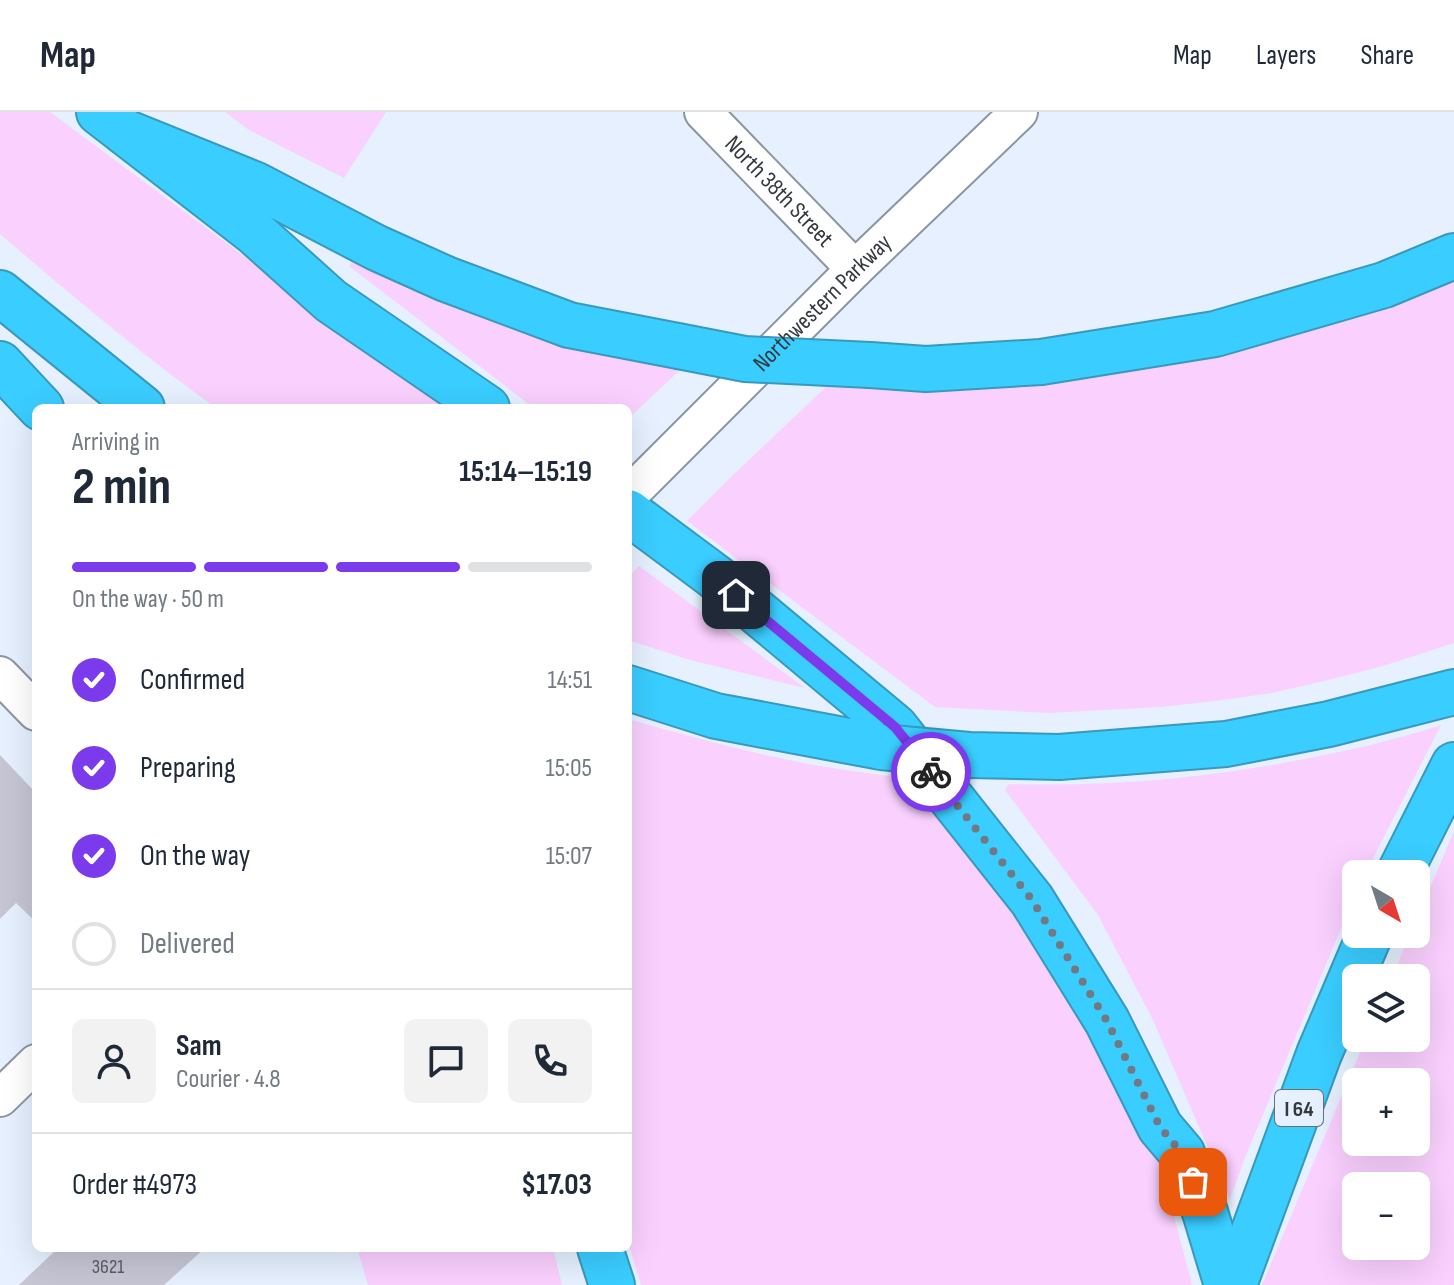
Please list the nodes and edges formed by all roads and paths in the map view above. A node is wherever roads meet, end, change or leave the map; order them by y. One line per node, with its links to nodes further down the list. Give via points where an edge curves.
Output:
1 (703, 112): 5 (street, North 38th Street)
2 (1019, 112): 5 (street, Northwestern Parkway)
3 (112, 122): 4 (highway, bridge, via 256,185 446,279 569,325 745,359 926,369 1041,362 1215,334 1384,285); 10 (highway, via 254,232 331,301)
4 (1454, 256)
5 (855, 269): 11 (street, Northwestern Parkway)
6 (0, 293): 9 (highway)
7 (0, 364): 8 (highway)
8 (37, 404)
9 (137, 404)
10 (481, 404)
11 (632, 492)
12 (632, 515): 27 (highway, via 895,727 1032,900 1107,1021 1160,1127 1182,1153)
13 (0, 675): 16 (street)
14 (632, 689): 15 (highway, bridge, via 716,716 881,747 1059,757 1226,744)
15 (1448, 694)
16 (32, 708)
17 (1454, 765): 19 (highway)
18 (1454, 808): 20 (highway)
19 (1406, 860)
20 (1427, 860)
21 (1364, 948): 28 (highway, I 64)
22 (1343, 1052): 29 (highway)
23 (32, 1067): 24 (street)
24 (0, 1098)
25 (601, 1252): 26 (highway)
26 (612, 1285)
27 (1227, 1285)
28 (1234, 1285)
29 (1256, 1285)

